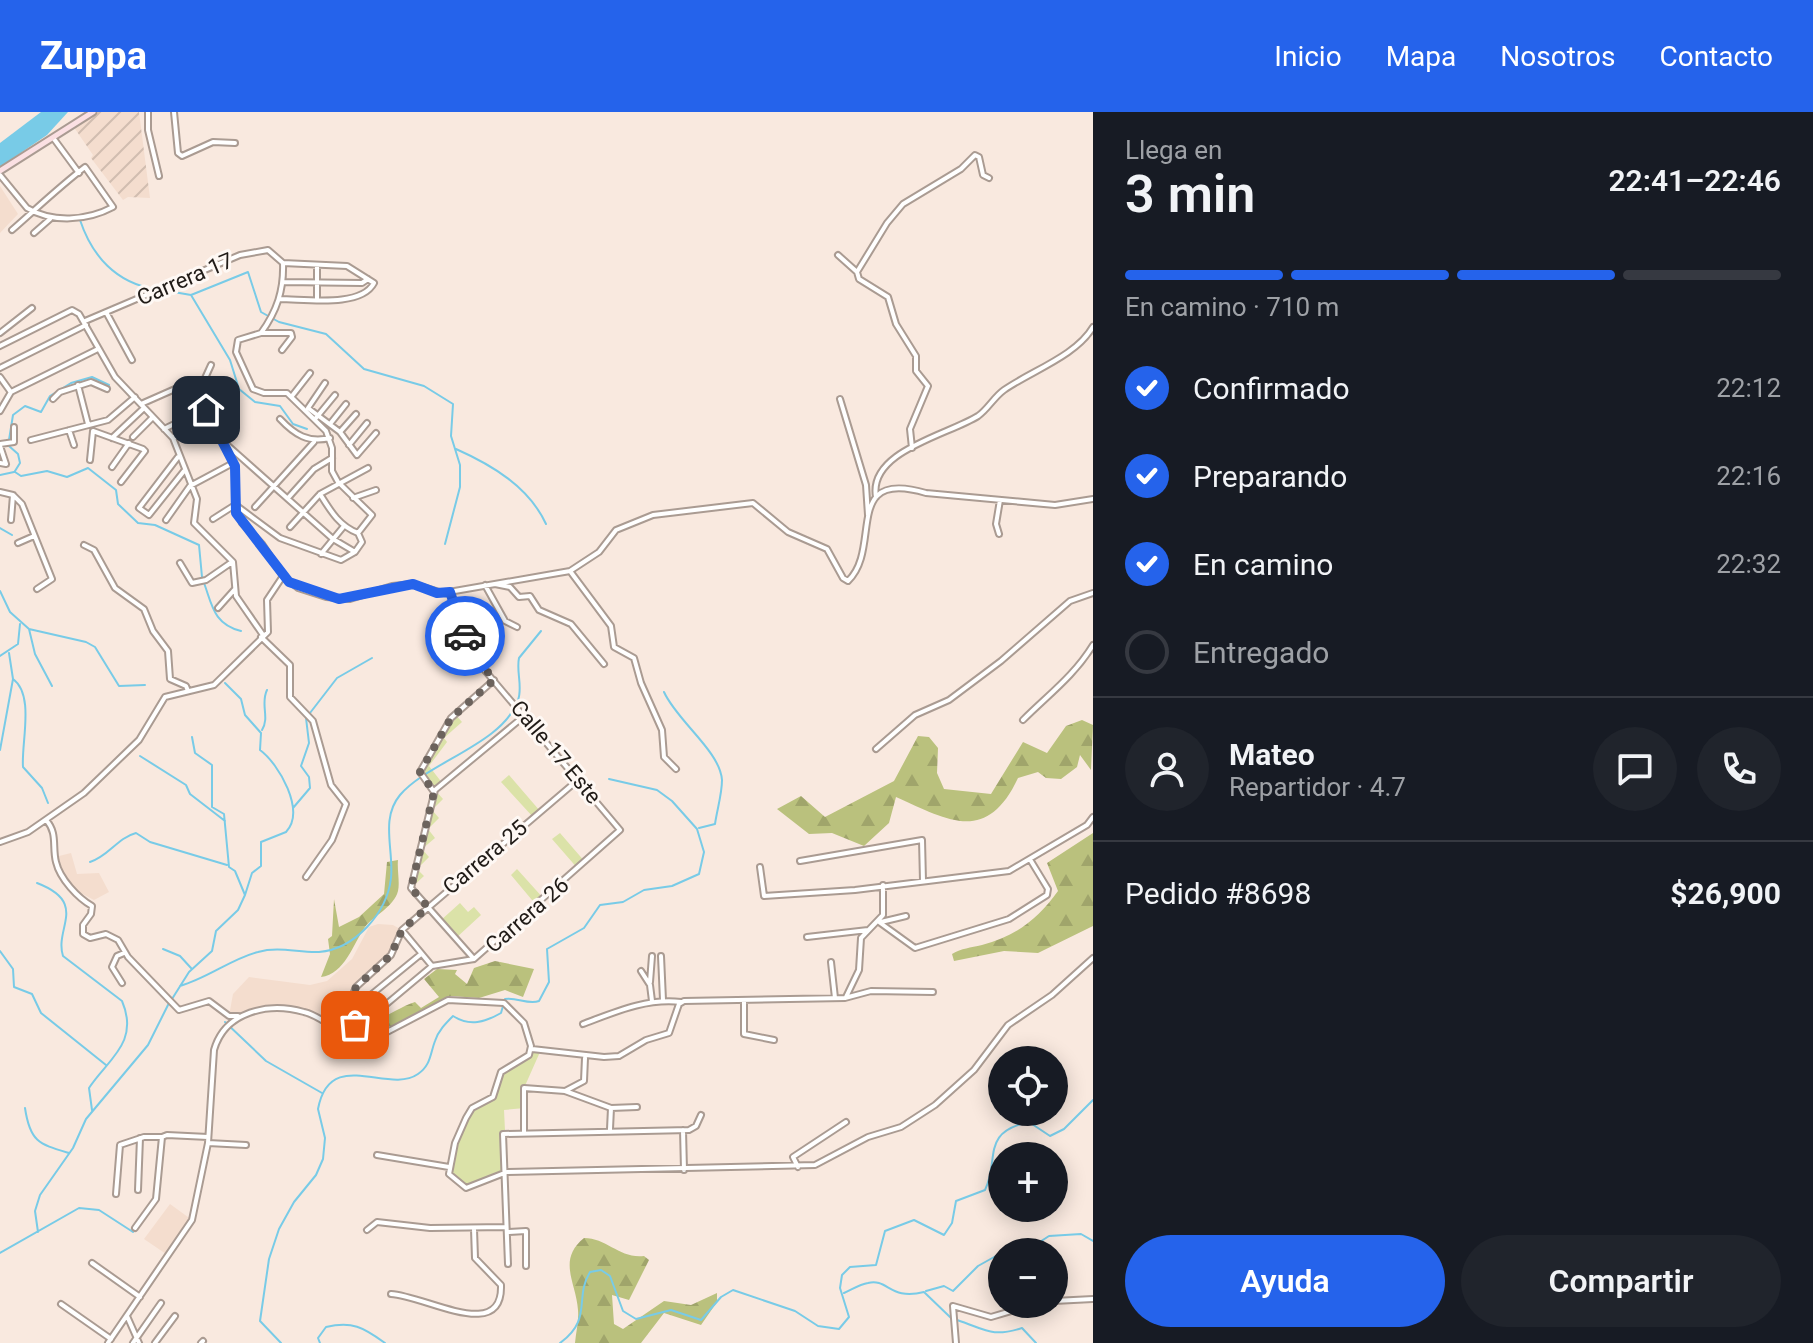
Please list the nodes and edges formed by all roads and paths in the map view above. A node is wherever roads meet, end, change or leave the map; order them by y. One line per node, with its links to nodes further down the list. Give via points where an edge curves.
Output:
1 (93, 112): 4 (street)
2 (148, 112): 8 (street)
3 (174, 112): 5 (street, via 182,156 213,142)
4 (54, 139): 6 (street); 7 (street)
5 (235, 143)
6 (0, 173): 10 (street)
7 (79, 173): 10 (street); 11 (street, via 87,167 113,207 86,218)
8 (159, 176)
9 (989, 178): 17 (street, via 975,155 903,204)
10 (32, 211): 11 (street); 12 (street)
11 (51, 219): 13 (street)
12 (12, 230)
13 (34, 233)
14 (838, 255): 17 (street)
15 (283, 263): 16 (street); 19 (street); 24 (street, Carrera 17, via 268,250 240,255)
16 (317, 265): 18 (street, via 347,266); 20 (street)
17 (857, 272): 76 (street, via 859,279 888,297 896,324 916,356 916,371 928,386 910,429)
18 (368, 279): 20 (street); 22 (street, via 374,286 342,302)
19 (283, 282): 20 (street); 21 (street)
20 (317, 283): 22 (street)
21 (280, 299): 22 (street); 28 (street)
22 (317, 299)
23 (32, 308): 27 (street)
24 (106, 312): 25 (street, Carrera 17); 32 (street)
25 (85, 323): 29 (street, via 72,310); 30 (street); 34 (street, Carrera 17)
26 (1093, 327): 76 (street, via 1080,342 996,396 980,415)
27 (0, 333)
28 (261, 333): 31 (street, via 291,333); 43 (street, via 238,340 235,346 250,385)
29 (0, 346)
30 (98, 349): 40 (street); 44 (street)
31 (282, 350)
32 (132, 360)
33 (211, 365): 45 (street)
34 (0, 368)
35 (310, 373): 43 (street)
36 (0, 377): 40 (street)
37 (325, 383): 54 (street, via 307,407)
38 (78, 385): 39 (street, via 95,382); 46 (street); 57 (street)
39 (107, 389)
40 (11, 392): 51 (street)
41 (226, 393): 50 (street)
42 (335, 395): 54 (street)
43 (292, 396): 54 (street)
44 (135, 397): 49 (street); 57 (street, via 111,419)
45 (196, 398): 49 (street, via 175,389); 50 (street)
46 (53, 399)
47 (840, 399): 102 (street, via 866,485)
48 (346, 404): 59 (street)
49 (143, 406): 53 (street); 66 (street)
50 (206, 409): 58 (street); 61 (street)
51 (0, 411)
52 (356, 414): 63 (street)
53 (153, 417): 61 (street); 65 (street)
54 (316, 418): 59 (street); 68 (street)
55 (280, 419): 70 (street)
56 (367, 423): 75 (street)
57 (88, 424): 62 (street)
58 (214, 424): 67 (street); 72 (street)
59 (330, 424): 63 (street)
60 (14, 427): 73 (street, via 14,442)
61 (164, 429): 67 (street)
62 (69, 430): 69 (street); 74 (street)
63 (340, 432): 75 (street)
64 (376, 433): 75 (street, via 358,454)
65 (133, 437)
66 (112, 438): 71 (street); 80 (street, via 93,431)
67 (173, 438): 77 (street)
68 (330, 438): 70 (street); 79 (street)
69 (31, 440)
70 (314, 442): 88 (street)
71 (129, 443): 83 (street); 86 (street, via 145,451)
72 (224, 443): 78 (street); 82 (street)
73 (0, 445): 81 (street)
74 (74, 445)
75 (349, 445)
76 (912, 448): 94 (street, via 878,472)
77 (178, 457): 85 (street); 85 (street, via 139,506 149,515)
78 (244, 457): 82 (street); 88 (street)
79 (332, 458): 87 (street); 95 (street)
80 (90, 460)
81 (3, 463)
82 (234, 464): 89 (street); 99 (street)
83 (112, 467)
84 (368, 468): 87 (street)
85 (184, 471): 89 (street)
86 (121, 482)
87 (338, 482): 92 (street); 96 (street)
88 (273, 485): 95 (street); 100 (street)
89 (190, 486): 105 (street); 116 (street, via 197,499 194,523)
90 (376, 490): 96 (street)
91 (0, 492): 93 (street)
92 (320, 494): 101 (street); 106 (street)
93 (13, 495): 104 (street); 110 (street)
94 (876, 497): 98 (street, via 907,487); 102 (street)
95 (288, 498): 101 (street)
96 (353, 498): 108 (street, via 372,515)
97 (1093, 499): 98 (street, via 1060,505)
98 (1000, 500): 109 (street)
99 (235, 505): 103 (street); 115 (street, via 280,538); 119 (street, via 242,523)
100 (255, 507)
101 (304, 512): 107 (street); 111 (street)
102 (868, 515): 118 (street, via 860,565 848,581 827,549 788,532 753,503 653,515 616,530 599,552)
103 (213, 519)
104 (11, 520)
105 (166, 520)
106 (344, 526): 108 (street); 111 (street)
107 (290, 527)
108 (358, 533): 114 (street, via 361,545)
109 (999, 534)
110 (34, 536): 112 (street); 122 (street, via 52,579)
111 (333, 539): 114 (street); 115 (street)
112 (18, 543)
113 (84, 545): 132 (street, via 94,550 115,588 144,609 168,651 170,679)
114 (355, 552): 115 (street, via 341,560)
115 (321, 554)
116 (233, 562): 117 (street, via 192,583); 123 (street)
117 (180, 563)
118 (570, 571): 120 (street); 136 (street, via 611,626 614,647 634,658 662,730 664,757)
119 (283, 576): 124 (street, via 298,588 339,599 413,584); 128 (street, via 267,600 269,629)
120 (493, 583): 121 (street); 130 (street, via 510,587 518,597 530,596 539,610 571,624)
121 (485, 585): 124 (street); 127 (street, via 505,621)
122 (37, 589)
123 (236, 589): 126 (street); 128 (street, via 239,605)
124 (450, 592): 131 (street, Calle 17 Este, via 469,648)
125 (1093, 593): 135 (street, via 1070,601 1001,661 949,700 915,715)
126 (218, 608)
127 (517, 627)
128 (262, 636): 132 (street, via 214,685); 146 (street, via 286,659 290,697 310,719 331,785 346,804 332,840)
129 (1093, 645): 134 (street, via 1068,680)
130 (604, 664)
131 (494, 680): 133 (street, Calle 17 Este); 138 (street, via 451,718 420,773)
132 (188, 691): 140 (street, via 165,697 139,740 84,793)
133 (523, 717): 137 (street, Calle 17 Este); 138 (street)
134 (1023, 720)
135 (876, 749)
136 (676, 769)
137 (579, 779): 141 (street, Calle 17 Este); 149 (street, Carrera 25)
138 (434, 792): 149 (street, via 411,888)
139 (1093, 817): 144 (street)
140 (46, 820): 142 (street); 155 (street, via 54,831 57,867 76,895 92,906 83,934 106,934)
141 (620, 827): 160 (street, Carrera 26)
142 (0, 842)
143 (800, 861): 147 (street, via 922,840)
144 (1031, 861): 147 (street, via 1009,871); 151 (street, via 1047,895 1009,919 918,948)
145 (760, 867): 148 (street, via 764,896)
146 (306, 877)
147 (923, 881): 148 (street)
148 (883, 885): 151 (street)
149 (428, 907): 152 (street, Carrera 25); 160 (street)
150 (906, 916): 151 (street)
151 (879, 922): 153 (street)
152 (402, 930): 156 (street); 174 (street, Carrera 25, via 391,955 356,987)
153 (868, 930): 154 (street); 168 (street, via 859,943 854,985)
154 (807, 937)
155 (124, 953): 164 (street, via 112,967); 173 (street, via 179,1010 209,1001 229,1016)
156 (421, 954): 162 (street); 174 (street)
157 (652, 956): 165 (street)
158 (661, 956): 169 (street)
159 (1093, 958): 194 (street, via 1008,1025 974,1070 935,1105 901,1127 868,1137 815,1165)
160 (474, 959): 162 (street, Carrera 26)
161 (831, 962): 167 (street)
162 (432, 966): 174 (street, via 362,1026)
163 (641, 971): 165 (street)
164 (122, 983)
165 (650, 985): 171 (street)
166 (933, 992): 168 (street, via 871,991)
167 (835, 998): 168 (street); 170 (street)
168 (845, 998)
169 (663, 1000): 171 (street); 172 (street)
170 (744, 1000): 172 (street); 177 (street, via 744,1034)
171 (652, 1001): 175 (street)
172 (681, 1002): 179 (street, via 669,1033 619,1056)
173 (240, 1016): 176 (street, via 255,1009 290,1009); 190 (street, via 219,1036 214,1050)
174 (344, 1016): 176 (street, Carrera 25)
175 (583, 1024)
176 (341, 1026): 178 (street, via 387,1032 448,1000 504,1003 527,1030)
177 (774, 1040)
178 (532, 1049): 179 (street); 193 (street, via 501,1072 489,1101 472,1108)
179 (585, 1058): 180 (street, via 584,1081)
180 (565, 1091): 182 (street); 187 (street, via 524,1088)
181 (637, 1107): 182 (street)
182 (611, 1108): 185 (street)
183 (701, 1115): 186 (street, via 694,1128)
184 (846, 1122): 194 (street, via 793,1157)
185 (610, 1129): 186 (street); 187 (street)
186 (683, 1130): 195 (street)
187 (524, 1132): 196 (street, via 503,1134)
188 (162, 1137): 189 (street); 190 (street); 199 (street, via 156,1199)
189 (140, 1138): 197 (street); 198 (street, via 120,1145)
190 (208, 1140): 191 (street); 207 (street, via 192,1220)
191 (246, 1145)
192 (377, 1155): 193 (street)
193 (449, 1167): 196 (street, via 449,1174 466,1188)
194 (798, 1167): 195 (street)
195 (684, 1170): 196 (street)
196 (507, 1172): 202 (street)
197 (138, 1190)
198 (116, 1194)
199 (135, 1228)
200 (474, 1229): 201 (street, via 377,1222); 202 (street); 206 (street, via 475,1258 501,1285 492,1312 477,1316 412,1295)
201 (367, 1230)
202 (507, 1230): 204 (street); 205 (street, via 526,1231)
203 (92, 1263): 207 (street)
204 (508, 1264)
205 (526, 1266)
206 (391, 1294)
207 (140, 1297): 212 (street)
208 (1093, 1299): 209 (street)
209 (1068, 1300)
210 (161, 1303): 216 (street)
211 (61, 1304): 215 (street)
212 (127, 1316): 215 (street); 216 (street)
213 (175, 1316): 217 (street)
214 (988, 1316): 218 (street, via 953,1306)
215 (109, 1341)
216 (136, 1341)
217 (155, 1343)
218 (956, 1343)

